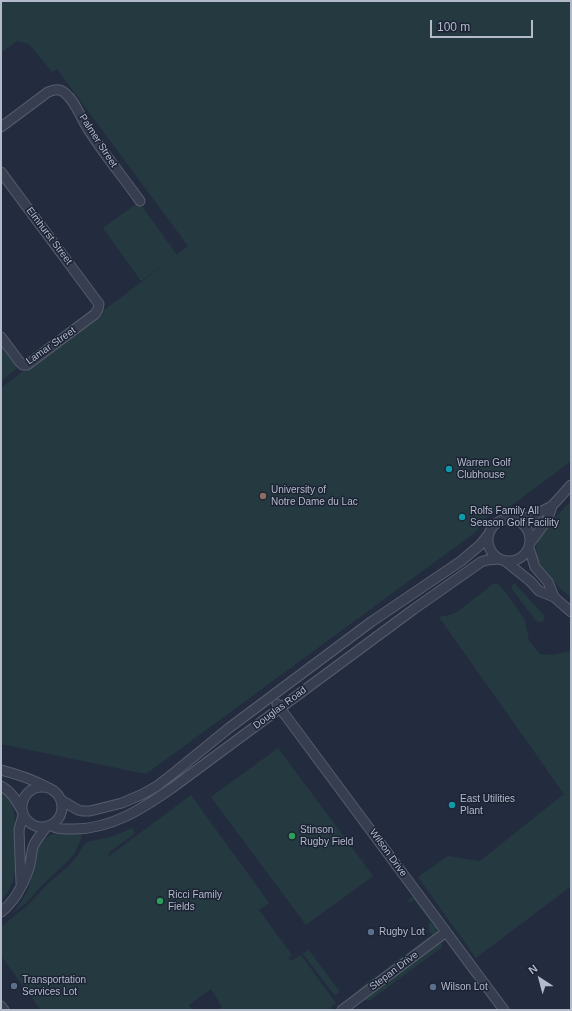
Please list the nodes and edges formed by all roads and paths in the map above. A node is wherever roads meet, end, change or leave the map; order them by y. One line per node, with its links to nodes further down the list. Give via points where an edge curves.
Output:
1 (1, 127): 3 (street, Palmer Street, via 48,92 60,90 76,106 87,128)
2 (1, 172): 4 (street, Elmhurst Street)
3 (140, 201)
4 (96, 300): 5 (street, Lamar Street, via 98,310 95,314 27,365 19,361)
5 (1, 337)
6 (571, 485): 7 (street)
7 (552, 506): 8 (street, via 532,517); 10 (street, via 548,519)
8 (516, 519): 9 (street, via 502,519 491,528); 10 (street, via 529,531)
9 (488, 535): 11 (street, via 490,549); 14 (street, Douglas Road, via 461,561 371,622)
10 (530, 546): 11 (street, via 519,559); 12 (street, via 535,567 548,582)
11 (502, 560): 12 (street, via 539,590); 15 (street, Douglas Road, via 481,562)
12 (554, 597): 13 (street)
13 (571, 612)
14 (272, 697): 15 (street, Wilson Drive); 19 (street, Douglas Road, via 157,786 143,794 122,803 90,811 78,810)
15 (280, 708): 21 (street, Douglas Road, via 151,803 131,814 98,827 56,829); 24 (street, Wilson Drive)
16 (1, 770): 18 (street, via 32,779)
17 (1, 786): 20 (street, via 12,794)
18 (48, 788): 19 (street, via 58,795); 20 (street, via 34,788 28,792 22,804)
19 (60, 800): 21 (street, via 62,806 59,817)
20 (22, 813): 21 (street, via 30,824); 22 (street)
21 (49, 826): 22 (street, via 36,841 28,871)
22 (21, 885): 23 (street, via 10,904)
23 (1, 912)
24 (446, 932): 26 (street, Wilson Drive); 28 (street, Stepan Drive)
25 (1, 1006): 27 (street)
26 (501, 1009)
27 (4, 1010)
28 (342, 1010)

